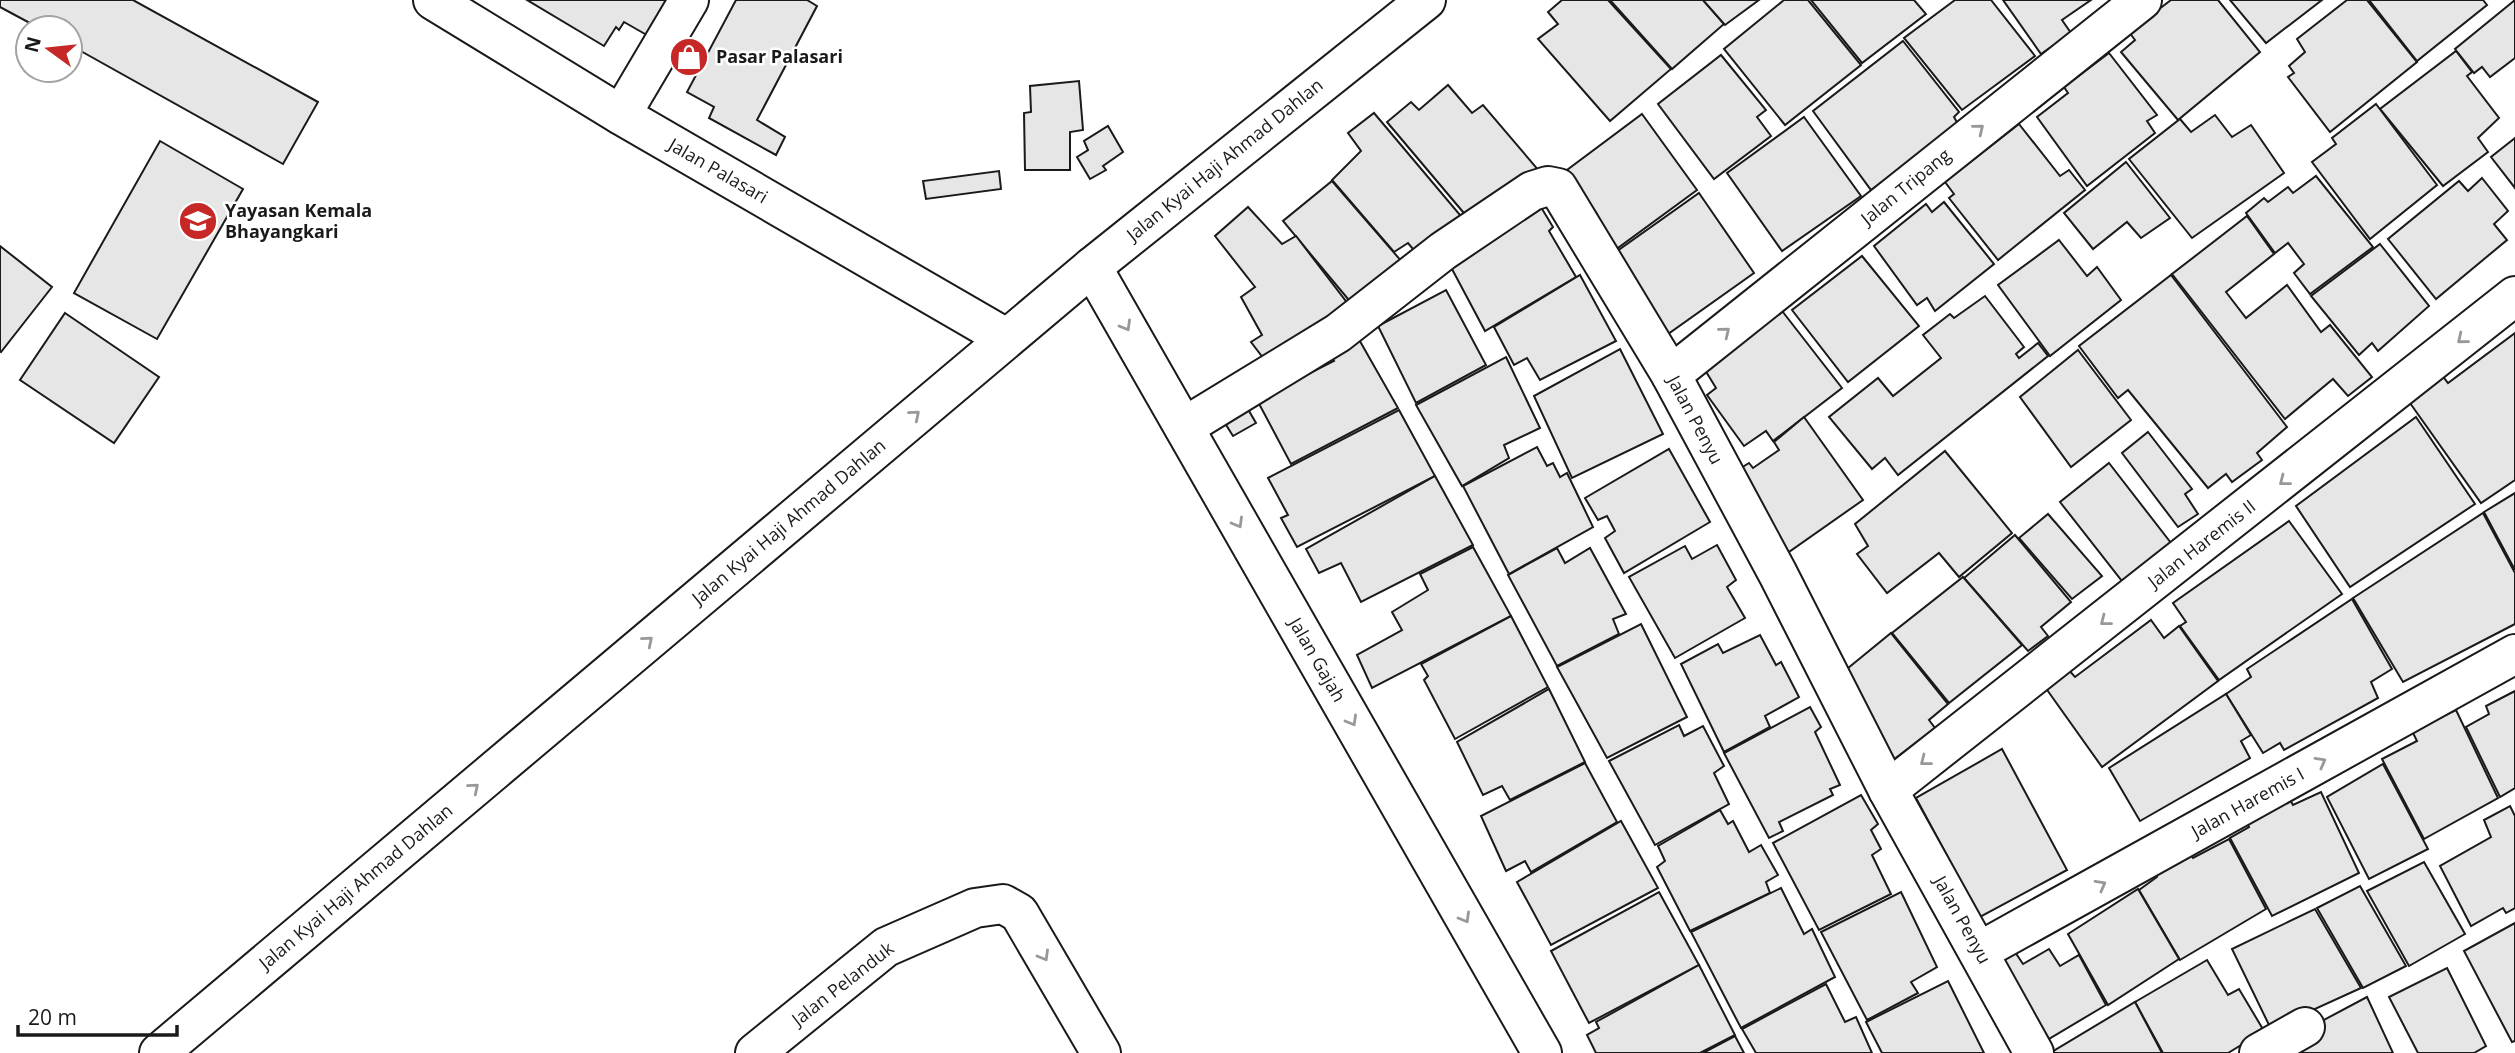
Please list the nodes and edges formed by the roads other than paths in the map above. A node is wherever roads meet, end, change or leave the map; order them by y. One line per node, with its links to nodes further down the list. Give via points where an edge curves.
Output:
1 (433, 0): 5 (street, Jalan Palasari)
2 (689, 0): 5 (street)
3 (1426, 0): 6 (street, Jalan Kyai Haji Ahmad Dahlan)
4 (2141, 0): 9 (street, Jalan Tripang, one-way to 4)
5 (621, 115): 8 (street, Jalan Palasari)
6 (1092, 267): 8 (street, Jalan Kyai Haji Ahmad Dahlan); 10 (street, Jalan Gajah, one-way to 10)
7 (2515, 296): 12 (street, Jalan Haremis II, one-way to 12)
8 (1006, 338): 15 (street, Jalan Kyai Haji Ahmad Dahlan, one-way to 8)
9 (1671, 374): 10 (street, Jalan Penyu, via 1558,188 1548,186 1532,191 1443,251 1338,333); 12 (street, Jalan Penyu)
10 (1184, 427): 18 (street, Jalan Gajah, one-way to 18)
11 (2515, 654): 13 (street, Jalan Haremis I, one-way to 11)
12 (1888, 790): 13 (street, Jalan Penyu)
13 (1980, 951): 19 (street, Jalan Penyu)
14 (2305, 1027): 20 (street)
15 (159, 1053)
16 (755, 1053): 17 (street, Jalan Pelanduk, one-way to 17, via 886,947 975,908 1003,904 1019,912)
17 (1101, 1053)
18 (1542, 1053)
19 (2034, 1053)
20 (2259, 1053)

